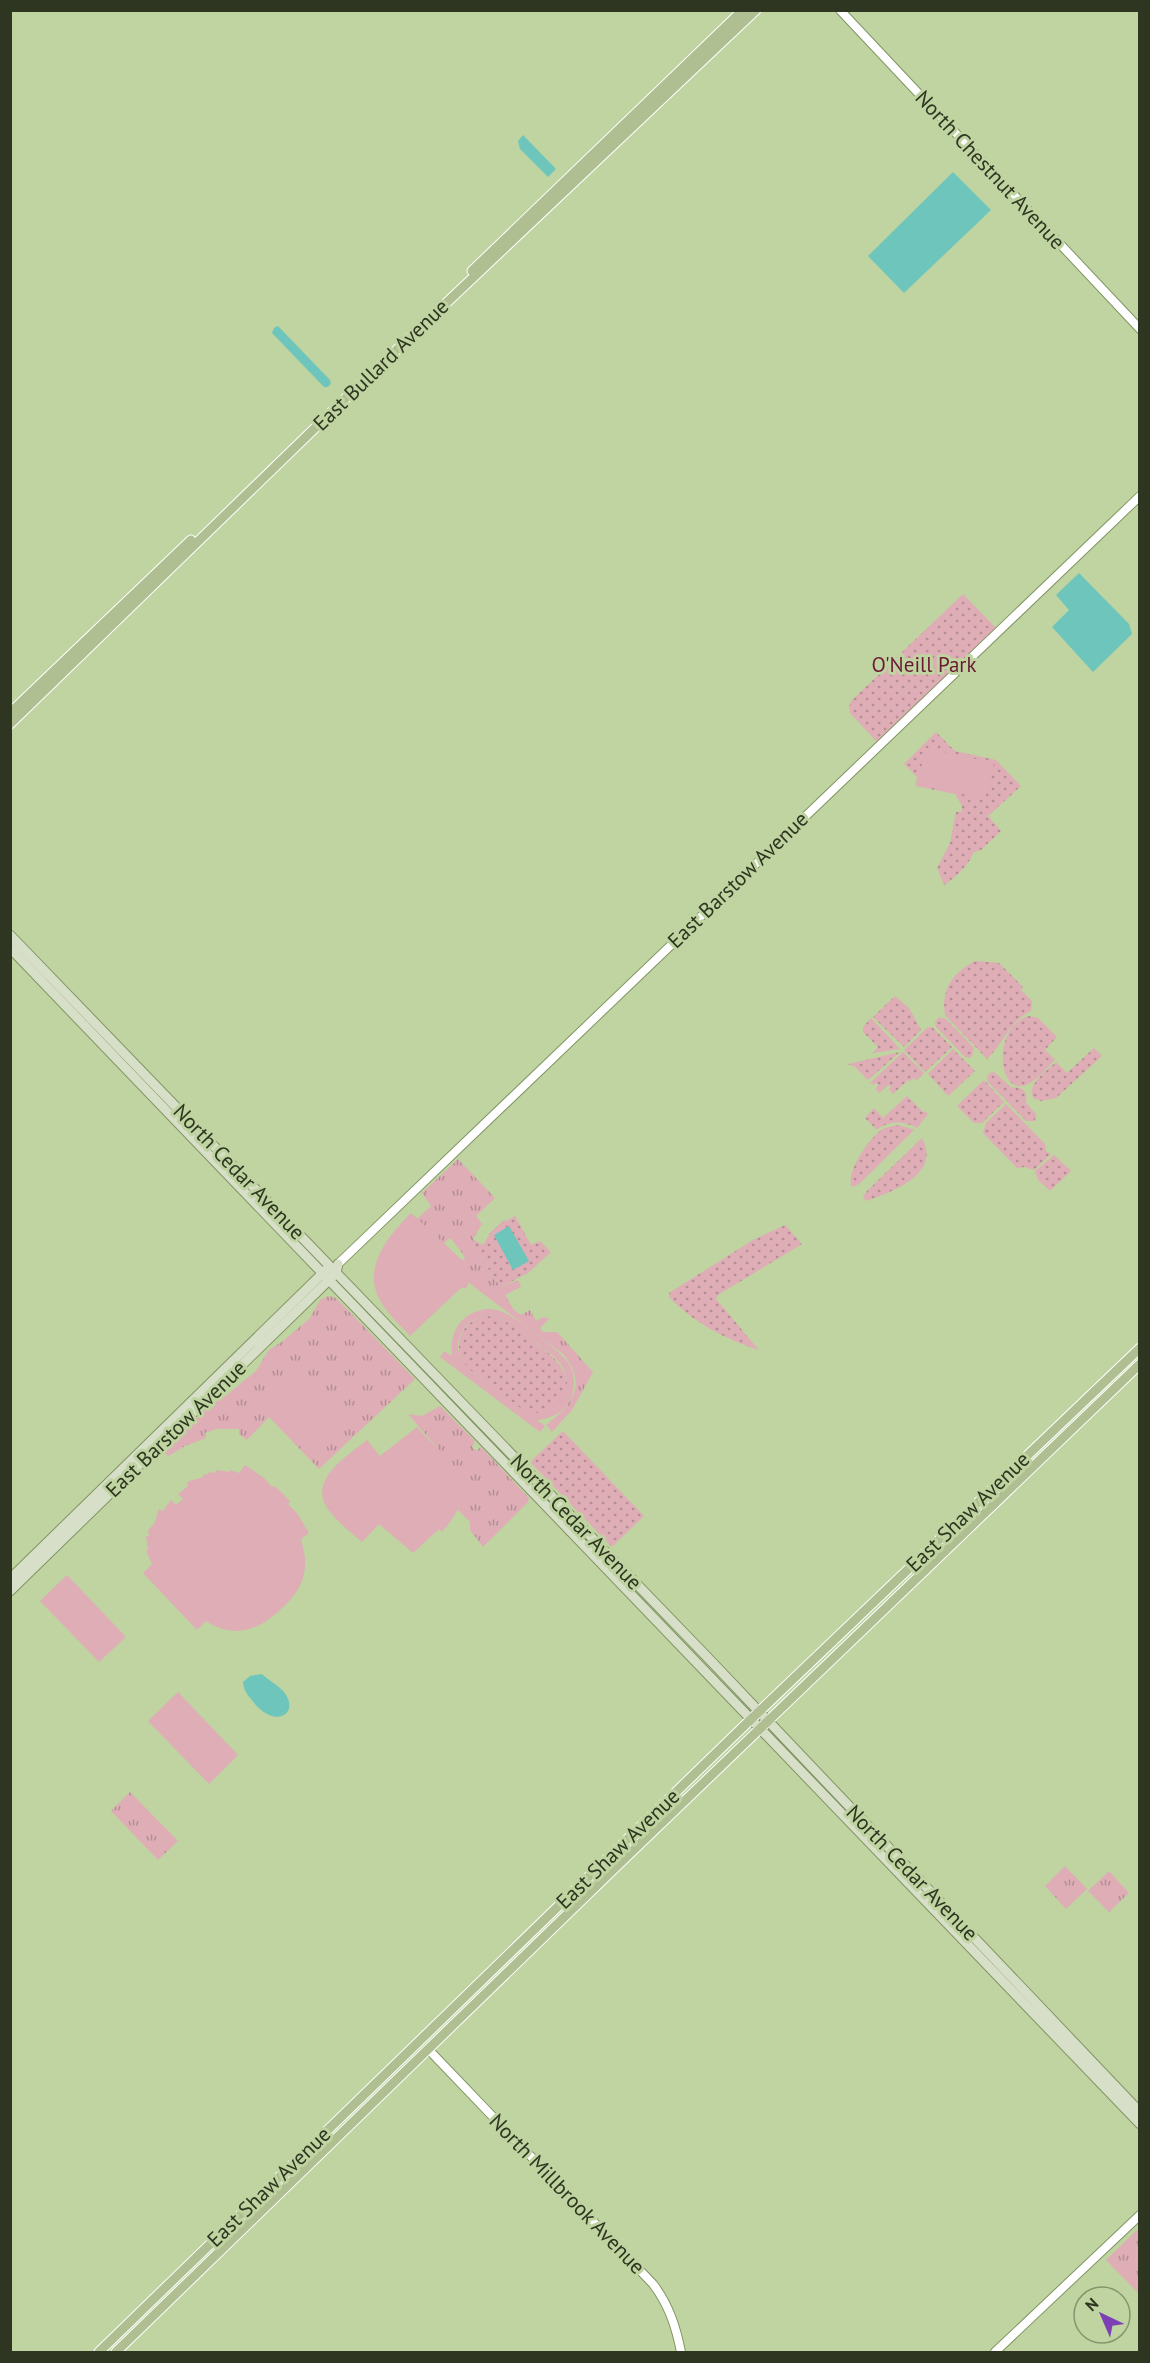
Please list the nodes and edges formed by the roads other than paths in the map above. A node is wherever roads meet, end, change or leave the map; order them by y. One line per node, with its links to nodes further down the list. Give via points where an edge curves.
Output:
1 (743, 10): 6 (main road, East Bullard Avenue)
2 (756, 10): 7 (main road, East Bullard Avenue, via 348,396)
3 (840, 10): 4 (street, North Chestnut Avenue)
4 (1140, 329)
5 (1140, 496): 12 (street, East Barstow Avenue)
6 (10, 713)
7 (10, 724)
8 (10, 935): 11 (main road, North Cedar Avenue)
9 (10, 948): 10 (main road, North Cedar Avenue)
10 (127, 1069): 11 (main road, via 134,1070); 12 (main road, North Cedar Avenue)
11 (184, 1115): 12 (main road, North Cedar Avenue)
12 (331, 1271): 16 (main road, East Barstow Avenue); 17 (main road, East Barstow Avenue); 18 (main road, North Cedar Avenue); 20 (main road, North Cedar Avenue)
13 (1140, 1348): 15 (main road, East Shaw Avenue)
14 (1140, 1364): 19 (main road, East Shaw Avenue)
15 (907, 1570): 19 (main road, via 893,1592 875,1609); 23 (main road, East Shaw Avenue)
16 (10, 1579)
17 (10, 1591)
18 (650, 1613): 20 (main road); 21 (main road, North Cedar Avenue)
19 (875, 1618): 25 (main road, East Shaw Avenue)
20 (671, 1621): 22 (main road, North Cedar Avenue)
21 (668, 1632): 22 (main road, via 675,1632); 24 (main road, North Cedar Avenue)
22 (712, 1662): 23 (main road, North Cedar Avenue)
23 (758, 1712): 24 (main road, East Shaw Avenue); 25 (main road, North Cedar Avenue)
24 (750, 1719): 26 (main road, North Cedar Avenue); 30 (main road, East Shaw Avenue)
25 (767, 1721): 26 (main road, East Shaw Avenue); 28 (main road, North Cedar Avenue)
26 (759, 1729): 27 (main road, North Cedar Avenue); 32 (main road, East Shaw Avenue)
27 (816, 1787): 28 (main road, via 823,1787); 29 (main road, North Cedar Avenue, via 844,1816)
28 (857, 1815): 29 (main road, North Cedar Avenue)
29 (866, 1831): 35 (main road, North Cedar Avenue, via 881,1841); 36 (main road, North Cedar Avenue)
30 (606, 1860): 31 (main road, East Shaw Avenue); 32 (main road, via 592,1881 541,1932)
31 (532, 1933): 33 (main road, via 533,1940 481,1990); 38 (main road, East Shaw Avenue)
32 (540, 1941): 33 (main road, East Shaw Avenue)
33 (468, 2011): 34 (main road, East Shaw Avenue)
34 (428, 2049): 39 (main road, East Shaw Avenue); 40 (street, North Millbrook Avenue, via 653,2284 667,2304)
35 (1140, 2112)
36 (1140, 2124)
37 (1140, 2215): 41 (street)
38 (103, 2350)
39 (116, 2352)
40 (681, 2352)
41 (995, 2352)

